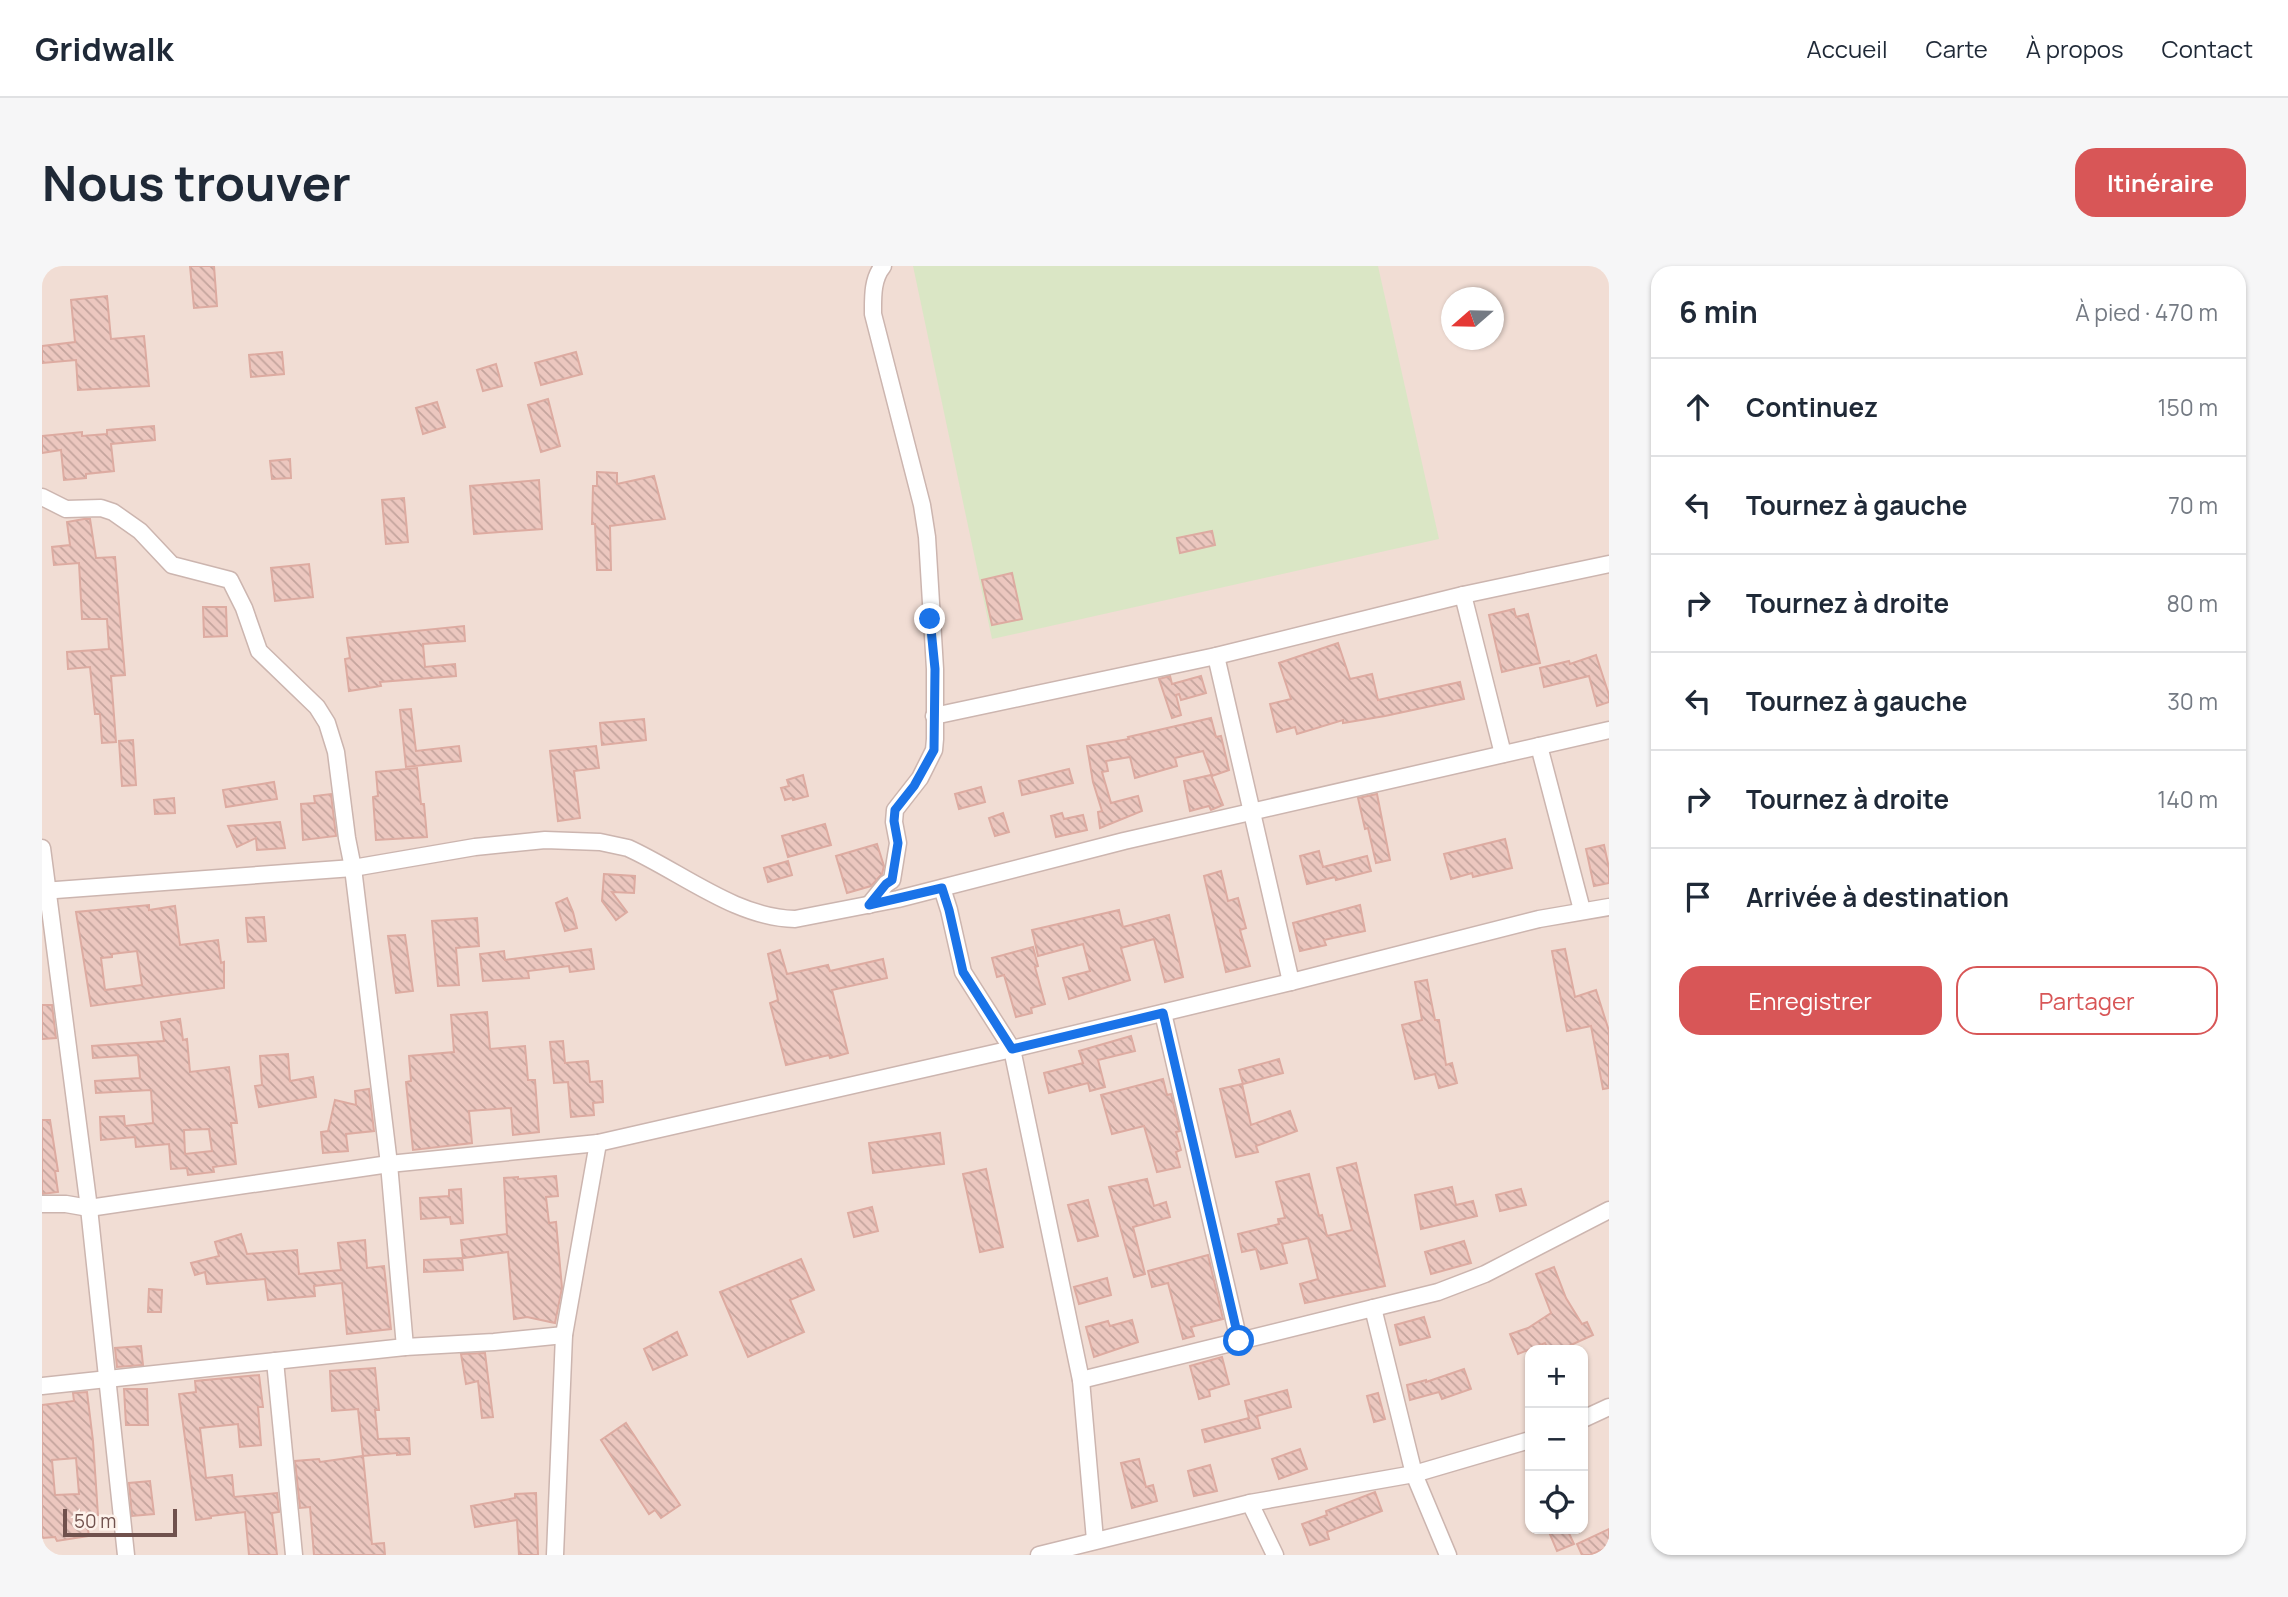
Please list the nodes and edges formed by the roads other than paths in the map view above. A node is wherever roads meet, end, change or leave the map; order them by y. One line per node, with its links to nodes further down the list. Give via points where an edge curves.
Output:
1 (883, 266): 6 (street, via 873,293 873,314 927,537)
2 (42, 497): 12 (street, via 66,509 93,507 113,512 140,531 172,565 230,580 259,651 317,707 327,723 336,752)
3 (1609, 564): 4 (street)
4 (1463, 595): 5 (street); 9 (street)
5 (1216, 656): 6 (street); 10 (street)
6 (934, 716): 15 (street, via 934,750 895,810 898,843 892,880)
7 (1609, 730): 8 (street)
8 (1539, 746): 9 (street); 17 (street)
9 (1503, 754): 10 (street)
10 (1252, 811): 13 (street); 18 (street)
11 (42, 848): 14 (street)
12 (353, 868): 14 (street); 15 (street, via 475,847 575,840 628,848 705,890 780,919 812,918); 22 (street)
13 (942, 888): 15 (street); 20 (street, via 963,972)
14 (44, 890): 24 (street)
15 (869, 905)
16 (1609, 907): 17 (street)
17 (1582, 910): 18 (street)
18 (1292, 982): 19 (street)
19 (1163, 1013): 20 (street); 28 (street)
20 (1012, 1049): 21 (street); 32 (street)
21 (598, 1143): 22 (street); 27 (street)
22 (389, 1164): 24 (street); 29 (street)
23 (42, 1204): 24 (street)
24 (89, 1208): 31 (street)
25 (1609, 1210): 26 (street, via 1485,1274 1438,1292)
26 (1373, 1308): 28 (street); 37 (street)
27 (564, 1335): 29 (street); 42 (street)
28 (1239, 1341): 32 (street)
29 (405, 1347): 30 (street)
30 (275, 1361): 31 (street); 41 (street)
31 (107, 1380): 33 (street); 40 (street)
32 (1081, 1380): 39 (street)
33 (42, 1386)
34 (1609, 1407): 35 (street)
35 (1588, 1417)
36 (1525, 1441): 37 (street)
37 (1415, 1474): 38 (street); 45 (street)
38 (1250, 1503): 39 (street); 44 (street)
39 (1095, 1540): 43 (street)
40 (126, 1555)
41 (294, 1555)
42 (555, 1555)
43 (1039, 1555)
44 (1275, 1555)
45 (1448, 1555)

